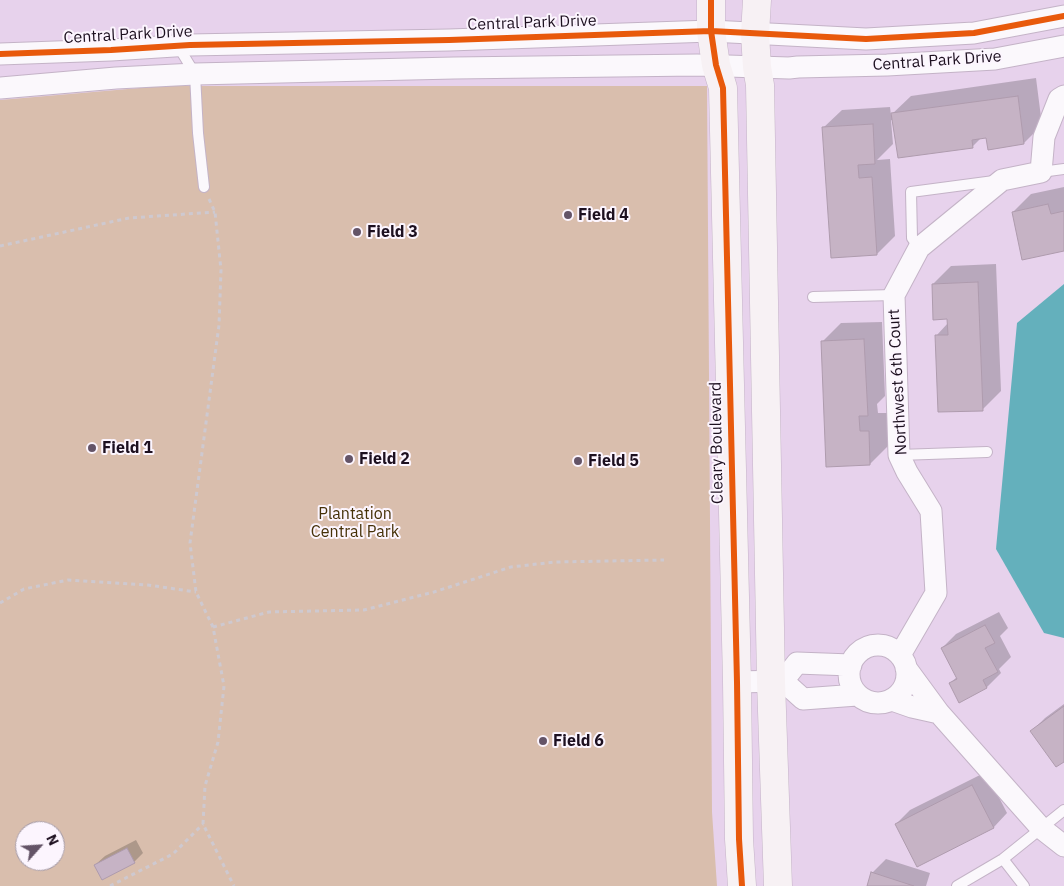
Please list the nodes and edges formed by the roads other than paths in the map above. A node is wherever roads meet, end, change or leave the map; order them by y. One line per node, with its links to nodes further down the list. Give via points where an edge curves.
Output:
1 (711, 0): 4 (street, Cleary Boulevard)
2 (757, 0): 5 (street)
3 (1064, 16): 5 (street, Central Park Drive, via 974,33 866,40)
4 (710, 31): 5 (street, Central Park Drive); 6 (street, Central Park Drive); 9 (street, Cleary Boulevard)
5 (755, 34): 10 (street)
6 (178, 46): 8 (street, Central Park Drive); 11 (lane)
7 (1064, 46): 10 (street, Central Park Drive, via 995,59)
8 (0, 54)
9 (716, 65): 10 (street, Central Park Drive); 11 (street, Central Park Drive); 26 (street, Cleary Boulevard, via 723,88)
10 (757, 68): 25 (street)
11 (195, 74): 12 (street, Central Park Drive); 17 (lane)
12 (0, 88)
13 (1064, 96): 15 (street, via 1059,99 1044,137)
14 (1064, 169): 15 (lane)
15 (1041, 172): 16 (street)
16 (1002, 180): 18 (street); 18 (lane, via 911,192 912,238)
17 (204, 188)
18 (919, 248): 19 (street, Northwest 6th Court)
19 (894, 295): 20 (lane); 22 (street, Northwest 6th Court)
20 (813, 297)
21 (987, 452): 22 (lane)
22 (899, 455): 23 (street, Northwest 6th Court, via 931,511 936,593)
23 (903, 662): 24 (street, via 893,650 877,645 861,651); 28 (street, via 907,678 905,687); 29 (street)
24 (851, 665): 25 (street, via 797,663); 27 (street, via 850,680)
25 (777, 681): 26 (street); 27 (street, via 803,699); 35 (street)
26 (737, 682): 34 (street, Cleary Boulevard)
27 (857, 695): 28 (street, via 874,704)
28 (892, 700): 29 (street)
29 (939, 713): 31 (street)
30 (1064, 810): 31 (lane)
31 (1041, 828): 32 (street); 33 (lane)
32 (1064, 846)
33 (1003, 859): 36 (lane); 37 (lane)
34 (742, 886)
35 (778, 886)
36 (956, 886)
37 (1024, 886)

